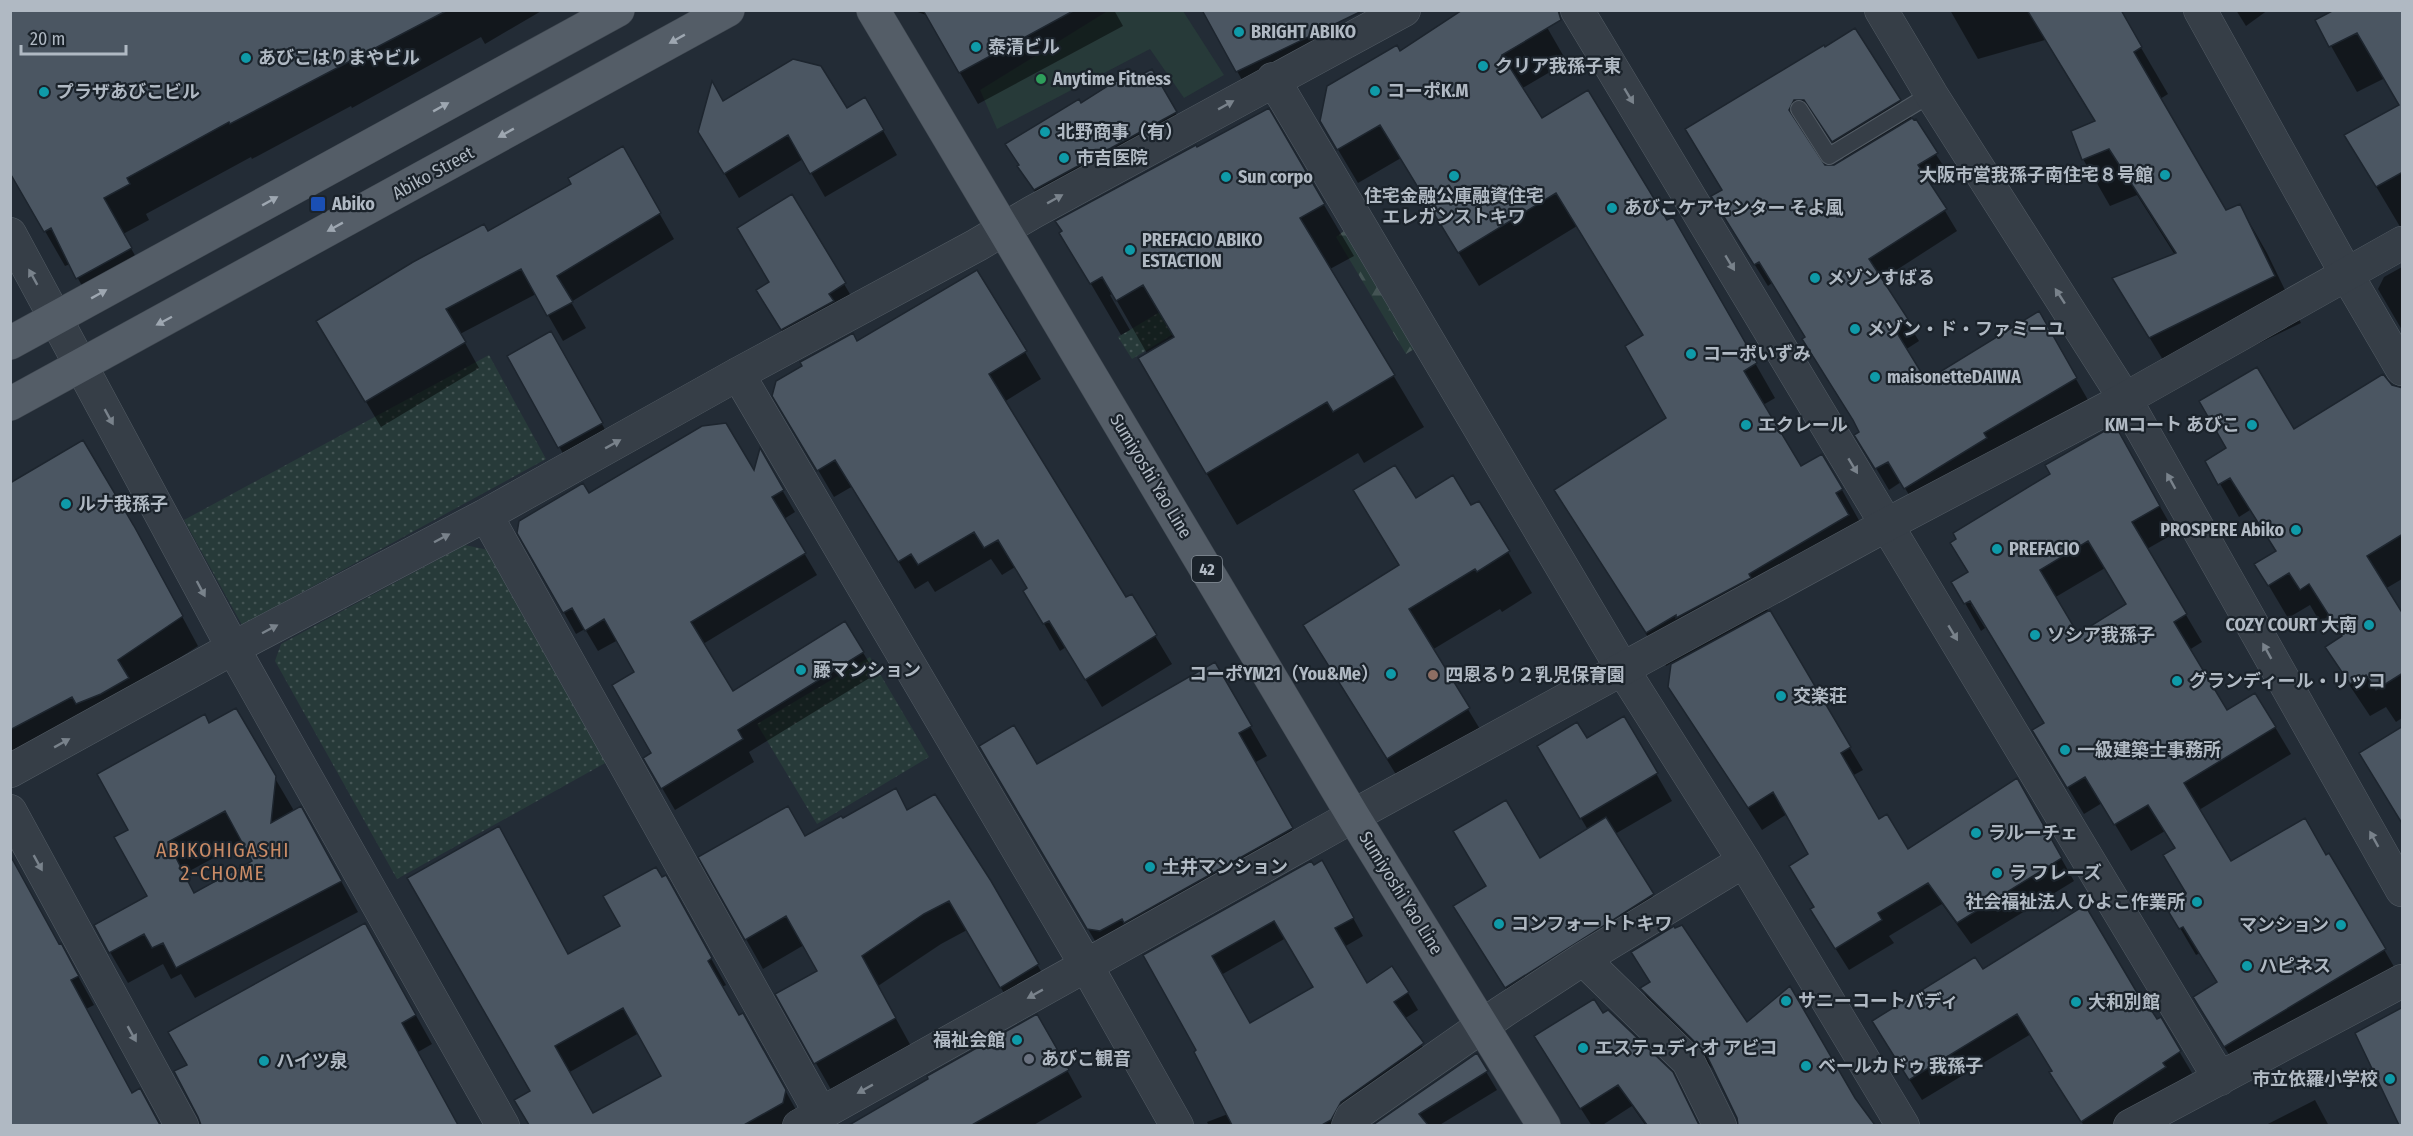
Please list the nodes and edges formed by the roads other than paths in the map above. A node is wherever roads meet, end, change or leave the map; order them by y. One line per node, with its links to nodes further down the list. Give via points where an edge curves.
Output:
1 (618, 10): 15 (main road, one-way to 1)
2 (728, 10): 17 (main road, Abiko Street, one-way to 17)
3 (873, 10): 11 (main road, Sumiyoshi Yao Line / 42)
4 (1404, 10): 8 (street)
5 (1577, 10): 23 (street, one-way to 23)
6 (1881, 10): 9 (street)
7 (2200, 10): 14 (street)
8 (1273, 80): 11 (street, one-way to 8); 25 (street)
9 (1931, 94): 10 (lane, via 1829,156); 20 (street, one-way to 9)
10 (1799, 109)
11 (1005, 229): 19 (street); 28 (main road, Sumiyoshi Yao Line / 42)
12 (10, 234): 15 (street, one-way to 12)
13 (2403, 243): 14 (street)
14 (2346, 275): 18 (street); 20 (street)
15 (56, 318): 16 (main road); 17 (street)
16 (10, 343)
17 (81, 366): 21 (main road, Abiko Street); 24 (street, one-way to 24)
18 (2403, 369)
19 (738, 374): 22 (street, one-way to 19); 32 (street)
20 (2125, 399): 23 (street); 30 (street, one-way to 20)
21 (10, 404)
22 (486, 515): 24 (street, one-way to 22); 36 (street)
23 (1888, 524): 25 (street); 35 (street, one-way to 35)
24 (234, 648): 26 (street, one-way to 24); 38 (street)
25 (1623, 670): 28 (street); 29 (street)
26 (10, 771)
27 (10, 811): 37 (street, one-way to 37)
28 (1353, 816): 32 (street); 34 (main road, Sumiyoshi Yao Line / 42)
29 (1744, 861): 31 (street); 43 (street)
30 (2403, 890)
31 (1582, 959): 34 (street); 42 (street, via 1688,1061)
32 (1086, 965): 36 (street, one-way to 36); 39 (street)
33 (2403, 981): 35 (street)
34 (1483, 1025): 40 (street, via 1352,1117); 41 (main road, Sumiyoshi Yao Line / 42)
35 (2220, 1079): 44 (street)
36 (810, 1120)
37 (182, 1125)
38 (503, 1125)
39 (1177, 1125)
40 (1348, 1125)
41 (1544, 1125)
42 (1719, 1125)
43 (1904, 1125)
44 (2130, 1125)

